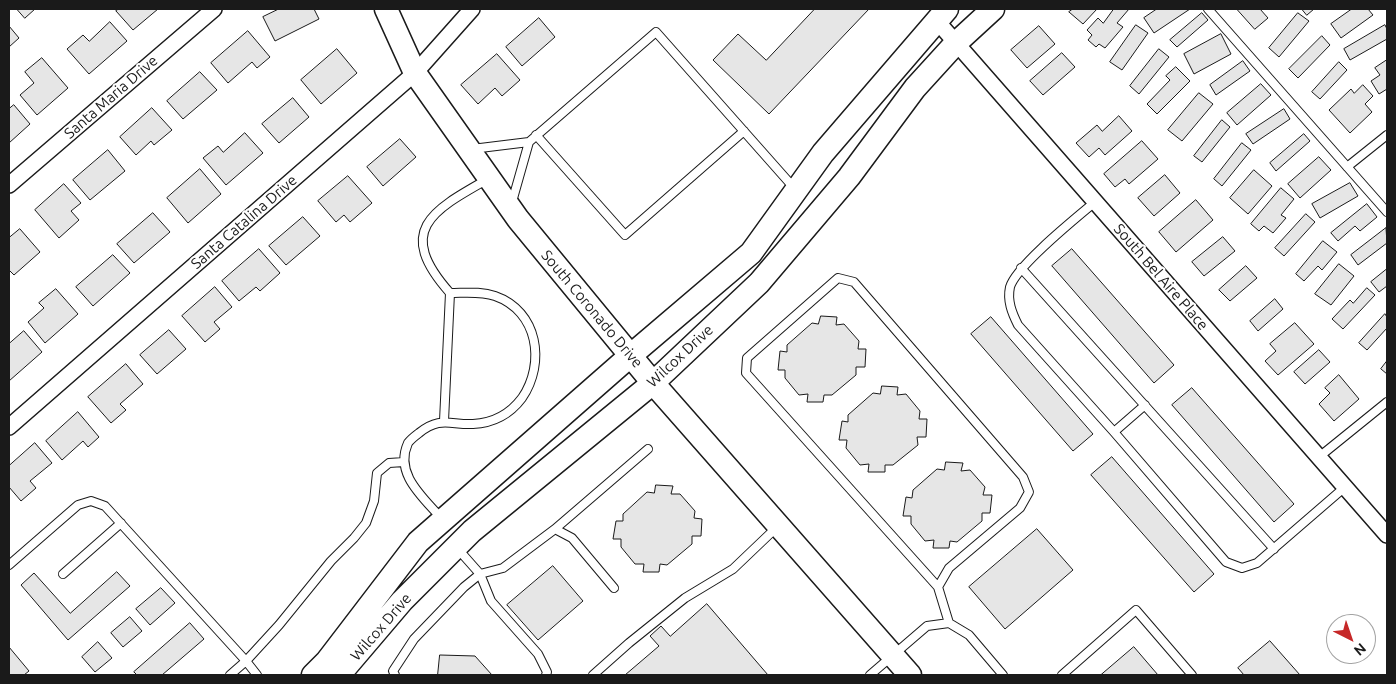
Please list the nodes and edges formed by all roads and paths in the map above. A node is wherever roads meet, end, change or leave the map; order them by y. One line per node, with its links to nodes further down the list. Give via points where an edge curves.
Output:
1 (214, 9): 16 (street, Santa Maria Drive)
2 (386, 9): 8 (street, South Coronado Drive)
3 (472, 9): 8 (street, Santa Catalina Drive)
4 (993, 9): 7 (street, Wilcox Drive)
5 (1208, 9): 14 (lane)
6 (938, 14): 7 (street, South Bel Aire Place); 17 (street, Wilcox Drive, via 823,153)
7 (956, 43): 18 (street, South Bel Aire Place); 24 (street, Wilcox Drive, via 915,88 849,177 759,283)
8 (415, 73): 13 (street, South Coronado Drive); 28 (street, Santa Catalina Drive)
9 (744, 131): 10 (lane, via 656,32); 10 (lane, via 624,235); 17 (lane)
10 (536, 135): 12 (lane)
11 (1387, 135): 14 (lane)
12 (529, 142): 13 (lane); 19 (lane)
13 (468, 150): 15 (street, South Coronado Drive)
14 (1347, 167): 20 (lane)
15 (489, 178): 19 (street, South Coronado Drive); 22 (lane, via 452,199 437,212 423,233 425,256)
16 (9, 185)
17 (796, 191): 23 (street, Wilcox Drive, via 751,254)
18 (1095, 202): 21 (lane); 31 (street, South Bel Aire Place)
19 (510, 209): 23 (street, South Coronado Drive)
20 (1387, 212)
21 (1021, 268): 26 (lane); 29 (lane, via 1010,287 1010,306 1018,325)
22 (450, 293): 27 (lane); 27 (lane, via 482,293 506,301 526,320 536,349 530,382 522,398 506,414 490,422)
23 (630, 356): 24 (street, South Coronado Drive); 34 (street, Wilcox Drive)
24 (653, 383): 36 (street, South Coronado Drive); 39 (street, Wilcox Drive)
25 (1387, 402): 31 (lane)
26 (1145, 406): 29 (lane); 40 (lane)
27 (444, 421): 32 (lane, via 432,424 410,441)
28 (9, 427)
29 (1114, 432): 40 (lane, via 1226,562 1242,568 1257,563)
30 (648, 448): 37 (lane)
31 (1319, 457): 33 (street, South Bel Aire Place)
32 (404, 462): 34 (lane, via 412,484); 48 (lane, via 389,463 377,473 374,501 366,522)
33 (1345, 487): 38 (street, South Bel Aire Place); 40 (lane)
34 (443, 520): 51 (street, Wilcox Drive, via 418,542)
35 (120, 523): 41 (lane, via 105,506 91,501 78,505); 42 (lane); 48 (lane)
36 (779, 526): 47 (street, South Coronado Drive); 55 (lane, via 733,569 685,598)
37 (555, 529): 43 (lane, via 503,568); 45 (lane, via 572,538)
38 (1387, 535)
39 (456, 546): 43 (lane); 52 (street, Wilcox Drive, via 402,601)
40 (1274, 549)
41 (9, 565)
42 (63, 574)
43 (480, 574): 53 (lane, via 414,639 393,671); 54 (lane, via 491,601 538,654)
44 (938, 587): 44 (lane, via 949,568 1020,508 1029,492 1023,477 854,282 838,278 747,358 746,373); 46 (lane)
45 (614, 588)
46 (949, 623): 47 (lane, via 927,626); 58 (lane, via 968,635)
47 (893, 656): 56 (lane); 57 (street, South Coronado Drive)
48 (246, 661): 49 (lane); 50 (lane)
49 (230, 675)
50 (257, 675)
51 (313, 675)
52 (339, 675)
53 (395, 675)
54 (546, 675)
55 (593, 675)
56 (870, 675)
57 (910, 675)
58 (1003, 675)
59 (1062, 675): 60 (lane, via 1136,610)
60 (1192, 675)

